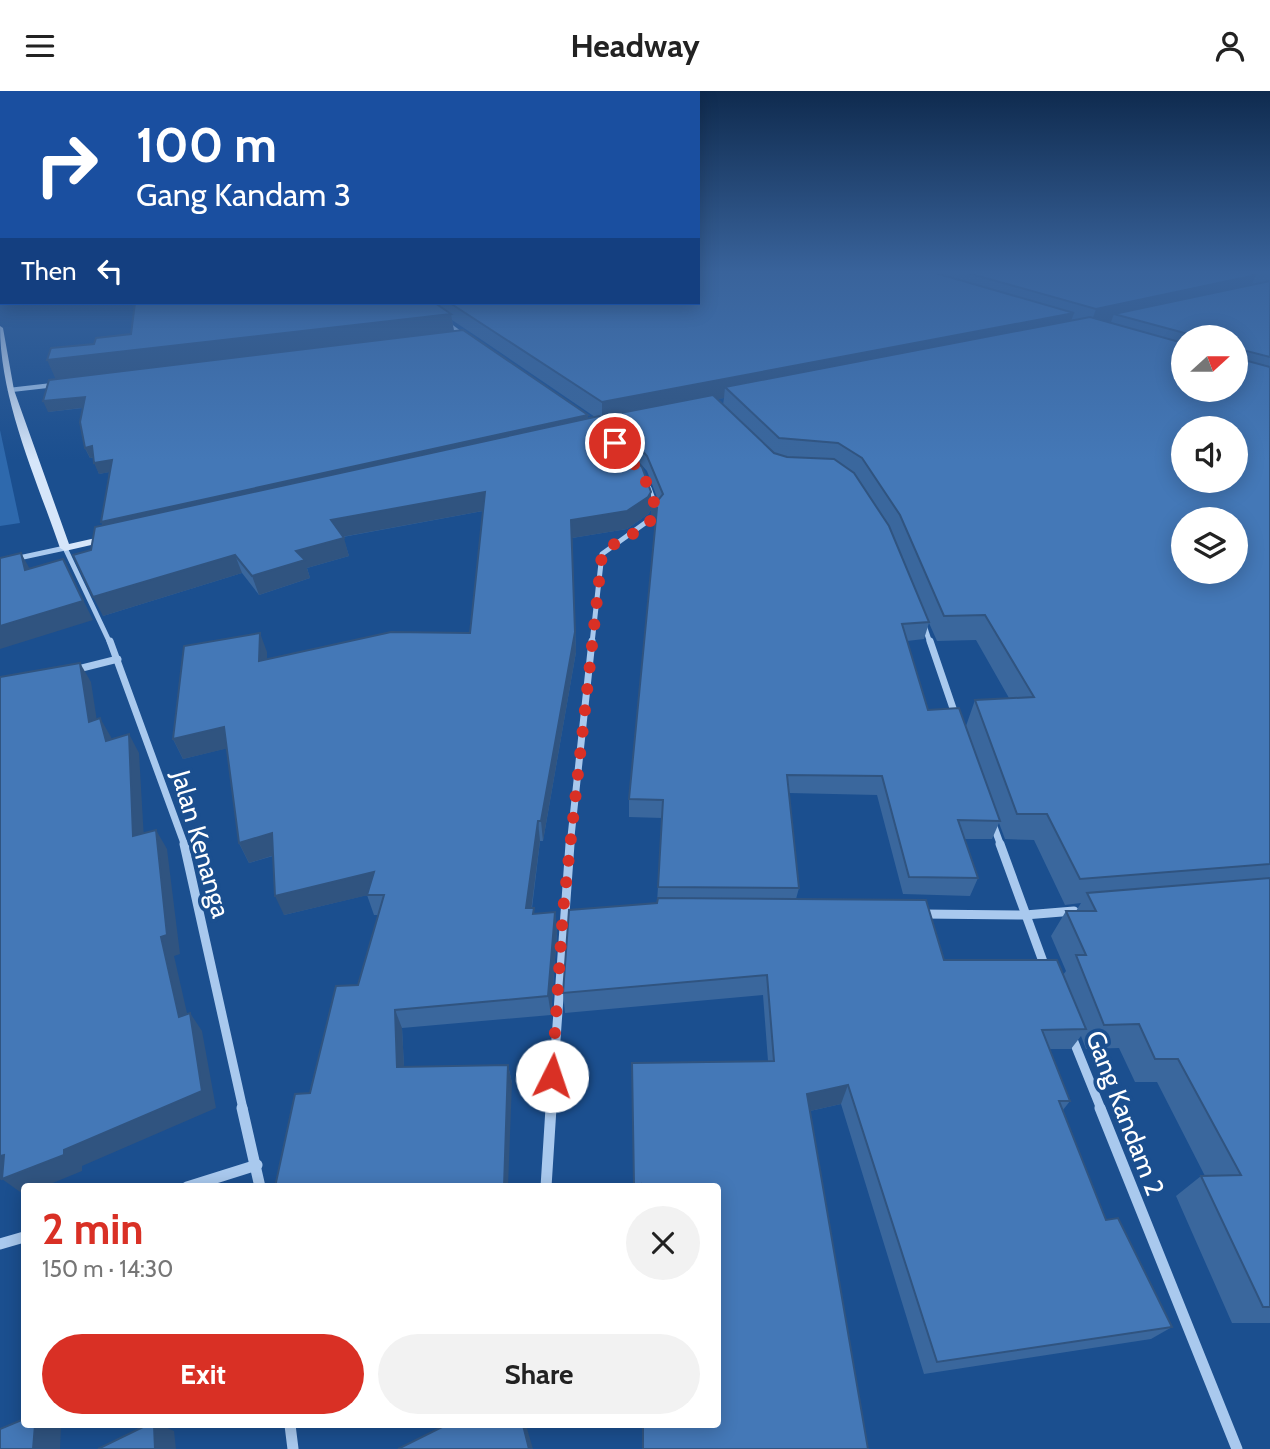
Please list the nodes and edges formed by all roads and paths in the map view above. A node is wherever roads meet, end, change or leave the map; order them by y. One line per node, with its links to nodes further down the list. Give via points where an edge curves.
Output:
1 (1, 333): 6 (main road)
2 (463, 335): 3 (street); 4 (street)
3 (450, 336)
4 (474, 342)
5 (64, 384): 6 (street)
6 (10, 390): 9 (main road)
7 (643, 474): 16 (street, via 657,510 652,522 612,543 602,554)
8 (118, 536): 9 (main road)
9 (65, 548): 10 (street); 12 (street, Jalan Kenanga)
10 (0, 562)
11 (922, 620): 14 (street)
12 (118, 659): 13 (street); 23 (street, Jalan Kenanga, via 182,834)
13 (65, 673)
14 (958, 723)
15 (989, 813): 20 (street)
16 (563, 911): 17 (street); 26 (street)
17 (577, 911)
18 (1079, 911): 20 (street)
19 (913, 914): 20 (street)
20 (1025, 915): 21 (street)
21 (1050, 979)
22 (1070, 1031): 31 (street, Gang Kandam 2)
23 (257, 1165): 24 (street); 25 (street, Jalan Kenanga)
24 (200, 1183)
25 (259, 1183)
26 (545, 1183)
27 (21, 1238): 28 (street)
28 (0, 1244)
29 (290, 1428): 30 (street)
30 (293, 1449)
31 (1237, 1449)

